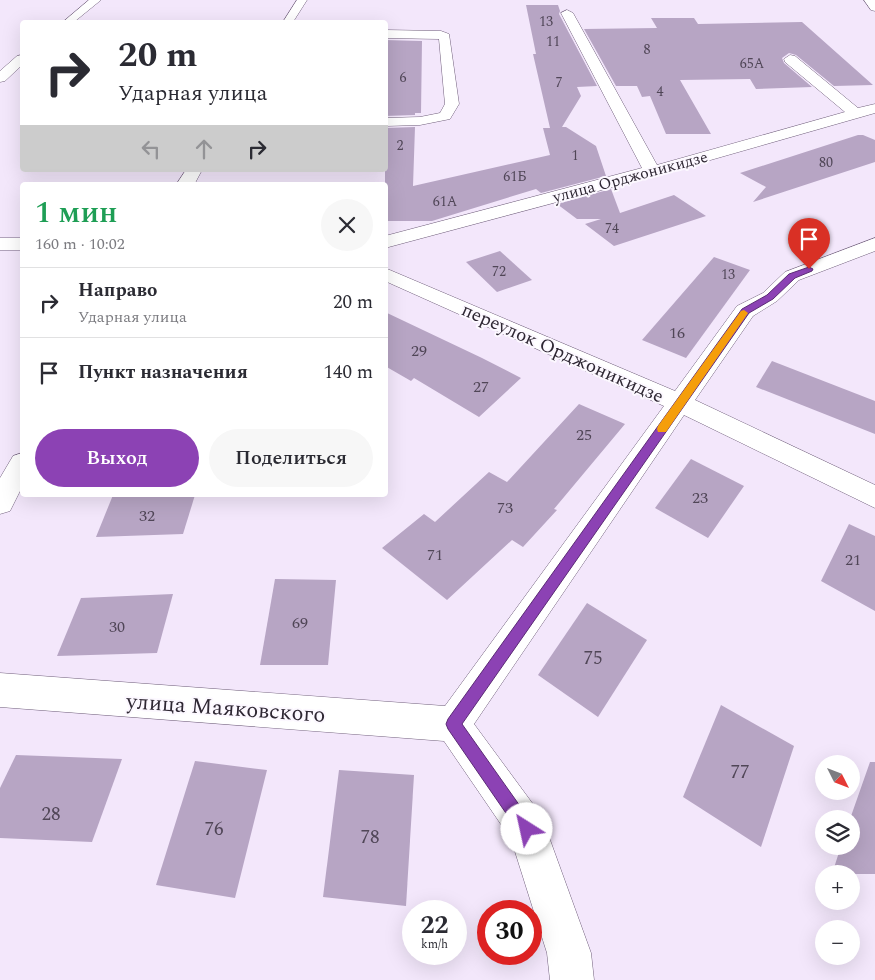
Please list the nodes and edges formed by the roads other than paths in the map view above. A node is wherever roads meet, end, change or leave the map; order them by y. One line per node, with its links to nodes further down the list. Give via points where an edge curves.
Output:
1 (96, 0): 6 (street)
2 (302, 0): 7 (street)
3 (869, 0): 4 (street)
4 (875, 8)
5 (567, 13): 15 (street)
6 (71, 20)
7 (289, 20)
8 (388, 34): 14 (street, via 441,35 445,38 452,104 445,116 420,122)
9 (20, 52): 11 (street)
10 (790, 58): 13 (street)
11 (0, 78)
12 (875, 108): 13 (street, улица Орджоникидзе)
13 (856, 114): 15 (street, улица Орджоникидзе)
14 (388, 122)
15 (652, 171): 16 (street, улица Орджоникидзе)
16 (388, 241)
17 (0, 244): 18 (street)
18 (20, 244)
19 (875, 244): 21 (street, via 792,276 770,297 745,311)
20 (388, 275): 21 (street, переулок Орджоникидзе)
21 (680, 403): 23 (street, переулок Орджоникидзе); 26 (street)
22 (20, 467): 24 (street)
23 (875, 497)
24 (0, 503)
25 (0, 690): 26 (street, улица Маяковского)
26 (453, 724): 27 (street, via 527,829 569,954)
27 (572, 980)

